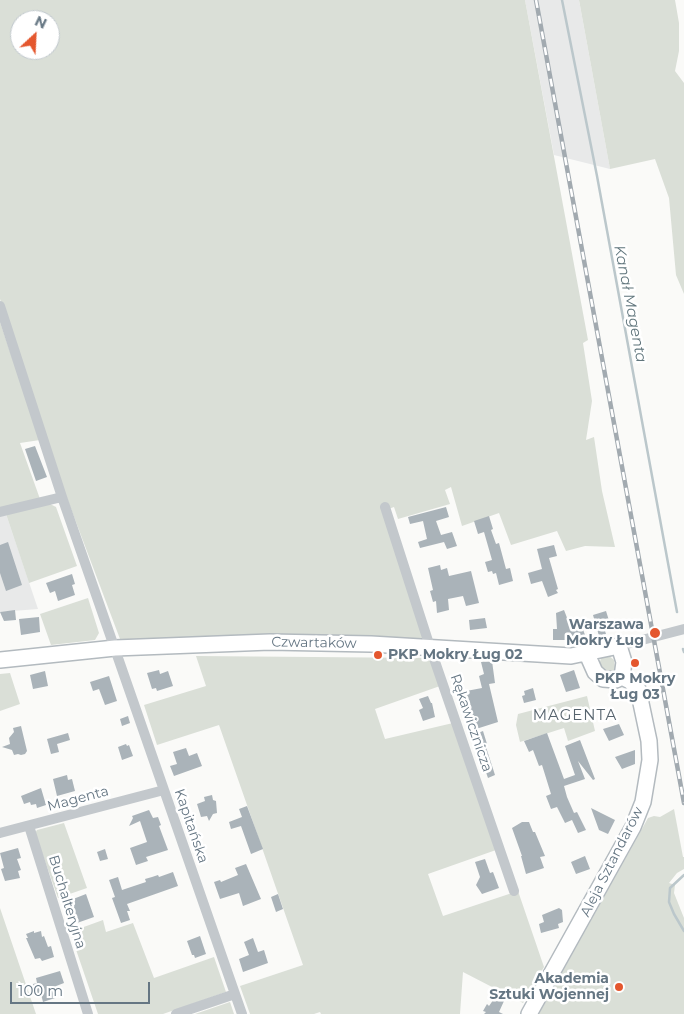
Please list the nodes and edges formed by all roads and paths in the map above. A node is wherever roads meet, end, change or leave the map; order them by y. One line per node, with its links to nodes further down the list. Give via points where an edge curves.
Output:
1 (0, 306): 2 (street, Kapitańska)
2 (62, 497): 4 (street); 8 (street, Kapitańska)
3 (385, 507): 7 (street, Rękawicznicza)
4 (0, 512)
5 (684, 629): 6 (street, Czwartaków)
6 (619, 646): 9 (street, Czwartaków); 11 (street, via 624,662)
7 (430, 647): 8 (street, Czwartaków, via 270,642); 9 (street, Czwartaków, via 571,656); 15 (street, Rękawicznicza)
8 (115, 648): 10 (street, Czwartaków); 12 (street, Kapitańska)
9 (587, 654): 11 (street, via 602,679)
10 (0, 660)
11 (622, 677): 20 (street, Aleja Sztandarów, via 638,689 649,741 650,760 643,802 633,827)
12 (164, 790): 13 (street, Magenta); 16 (street, Kapitańska)
13 (29, 826): 14 (street, Magenta); 17 (street, Buchalteryjna)
14 (0, 833)
15 (514, 891)
16 (235, 994): 18 (street); 19 (street, Kapitańska)
17 (88, 1014)
18 (176, 1014)
19 (242, 1014)
20 (530, 1014)

